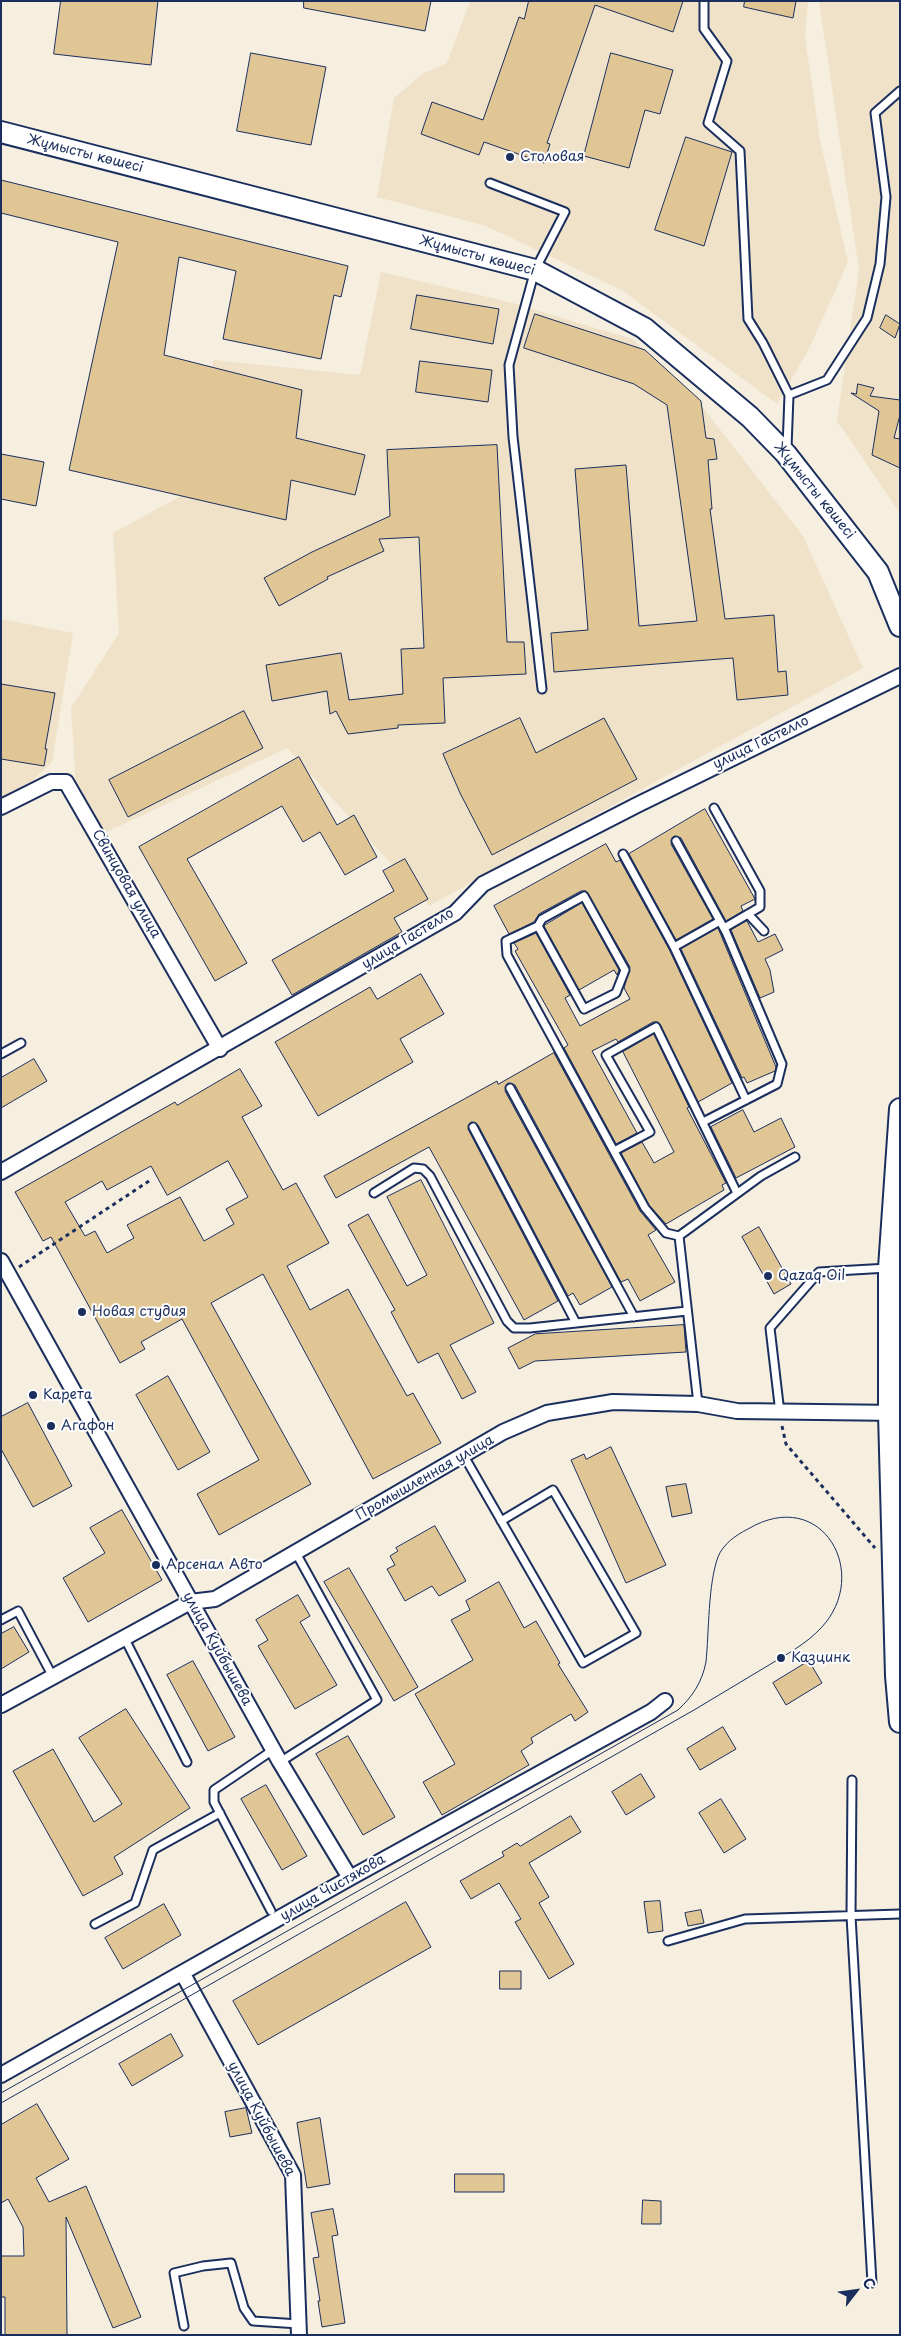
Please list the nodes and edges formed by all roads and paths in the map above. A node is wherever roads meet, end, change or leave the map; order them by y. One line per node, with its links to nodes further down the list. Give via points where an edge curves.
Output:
1 (704, 1): 6 (lane, via 704,29 727,61 708,123 740,151 748,319)
2 (900, 91): 6 (lane, via 875,113 886,197 880,264 867,318 826,380)
3 (1, 132): 5 (main road, Жұмысты көшесі)
4 (490, 183): 5 (lane, via 565,212)
5 (535, 270): 7 (main road, Жұмысты көшесі, via 644,328 750,417); 10 (lane, via 509,365 513,437)
6 (789, 395): 7 (lane)
7 (786, 454): 8 (main road, Жұмысты көшесі, via 878,572)
8 (900, 626)
9 (900, 676): 21 (street, улица Гастелло, via 484,884 455,913)
10 (542, 689)
11 (1, 807): 21 (street, Свинцовая улица, via 51,782 66,782)
12 (714, 808): 15 (lane, via 760,891 760,907)
13 (676, 841): 16 (lane)
14 (623, 854): 19 (lane)
15 (748, 914): 16 (lane); 18 (lane)
16 (722, 925): 19 (lane); 24 (lane, via 782,1064 777,1084)
17 (538, 926): 17 (lane, via 584,1010 616,993 625,970 584,896 542,919); 28 (lane, via 506,941 507,955)
18 (764, 931)
19 (674, 947): 24 (lane)
20 (21, 1042): 22 (lane)
21 (220, 1049): 30 (street, улица Гастелло)
22 (1, 1054)
23 (510, 1088): 40 (lane)
24 (746, 1100): 26 (lane)
25 (900, 1109): 36 (main road)
26 (703, 1122): 28 (lane, via 656,1027 606,1055 650,1132); 33 (lane)
27 (474, 1127): 41 (lane)
28 (614, 1151): 34 (lane, via 645,1208 666,1233)
29 (795, 1157): 33 (lane)
30 (1, 1172)
31 (149, 1180): 37 (path)
32 (374, 1193): 41 (lane, via 414,1168 422,1168 430,1176 507,1321 514,1328)
33 (737, 1193): 34 (lane)
34 (678, 1236): 39 (lane)
35 (1, 1260): 37 (street, улица Куйбышева)
36 (889, 1268): 38 (main road); 43 (lane, via 819,1272 770,1328)
37 (8, 1274): 49 (street, улица Куйбышева)
38 (894, 1310): 44 (main road)
39 (687, 1311): 40 (lane); 42 (lane)
40 (634, 1317): 41 (lane)
41 (576, 1323)
42 (698, 1404): 43 (street, Промышленная улица, via 737,1411); 45 (street, Промышленная улица, via 612,1402 548,1413 503,1432)
43 (780, 1413): 44 (street, Промышленная улица); 48 (path, via 786,1444)
44 (894, 1413): 48 (main road)
45 (464, 1456): 46 (lane); 47 (street, Промышленная улица)
46 (501, 1521): 46 (lane, via 583,1663 636,1632 554,1490)
47 (296, 1553): 49 (street, Промышленная улица, via 215,1599); 60 (lane, via 377,1700)
48 (894, 1570): 52 (main road)
49 (190, 1602): 51 (street, Промышленная улица); 58 (street, улица Куйбышева)
50 (1, 1620): 53 (lane, via 18,1611)
51 (123, 1637): 53 (street, Промышленная улица); 59 (lane)
52 (898, 1676): 56 (main road)
53 (52, 1677): 55 (street, Промышленная улица)
54 (665, 1701): 63 (street, улица Чистякова, via 651,1712)
55 (1, 1705)
56 (900, 1717): 57 (main road)
57 (900, 1722)
58 (273, 1750): 60 (street, улица Куйбышева); 62 (lane, via 214,1790 214,1802)
59 (188, 1762)
60 (280, 1762): 63 (street, улица Куйбышева)
61 (852, 1780): 66 (lane)
62 (220, 1813): 64 (lane); 67 (lane, via 152,1850 135,1904)
63 (350, 1878): 69 (street, улица Чистякова)
64 (272, 1911)
65 (900, 1914): 66 (lane)
66 (851, 1916): 68 (lane, via 745,1919); 71 (lane)
67 (95, 1924)
68 (668, 1941)
69 (182, 1974): 70 (street, улица Чистякова); 73 (street, улица Куйбышева, via 293,2175)
70 (1, 2075)
71 (872, 2282)
72 (184, 2326): 73 (lane, via 174,2274 232,2263 244,2308 253,2321)
73 (299, 2329)

